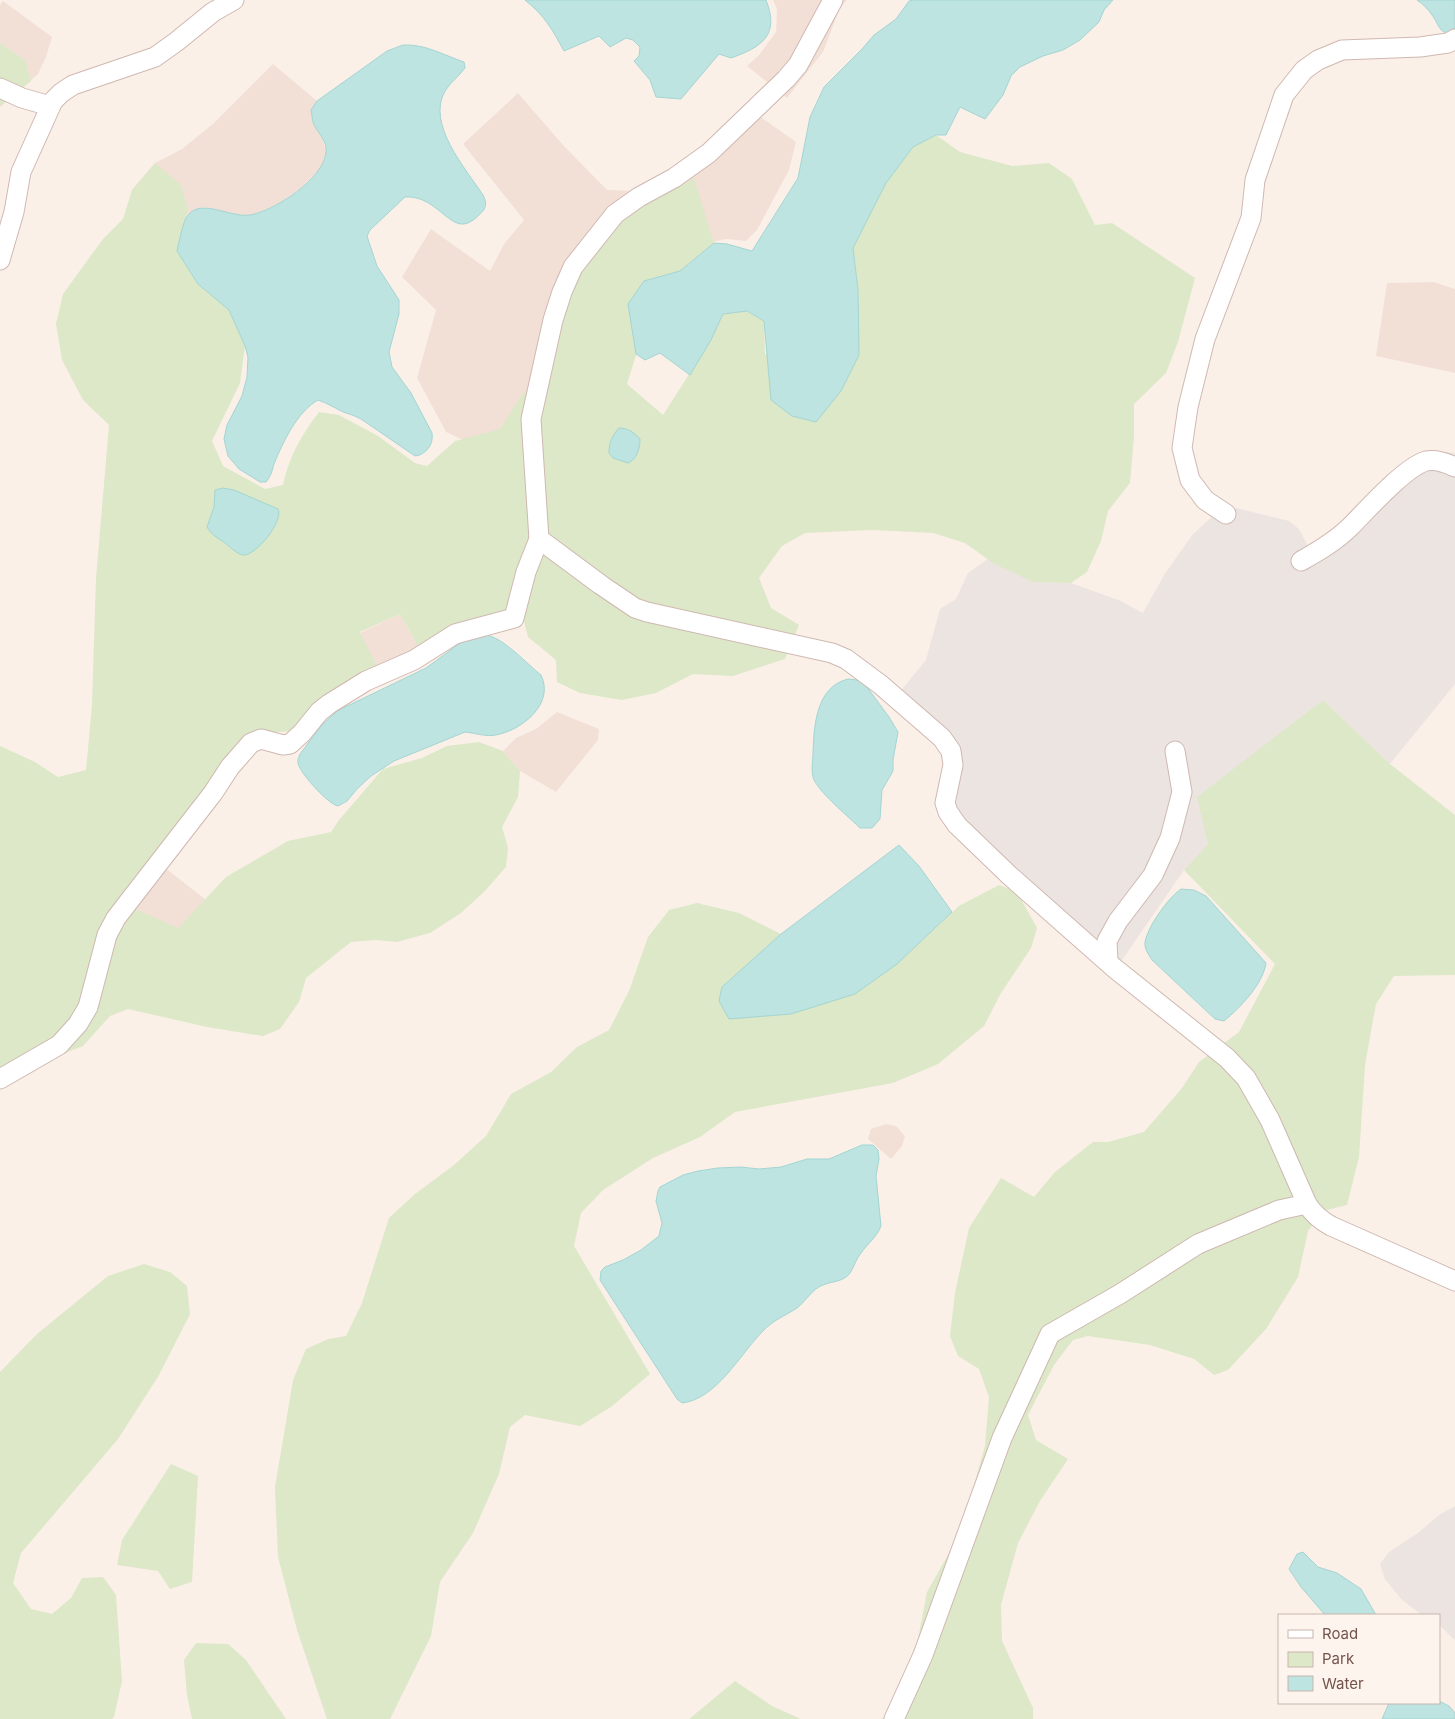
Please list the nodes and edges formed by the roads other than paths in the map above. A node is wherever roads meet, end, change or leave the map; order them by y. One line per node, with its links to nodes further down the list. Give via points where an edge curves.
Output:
1 (234, 0): 5 (street, via 213,12 155,57 73,85 60,93)
2 (833, 0): 9 (street, via 798,65 786,79 709,153 615,214 573,267 553,320 531,419)
3 (1455, 39): 8 (street, via 1420,47 1342,50 1304,70 1284,95 1255,180 1251,218 1205,339 1188,407 1182,448 1190,480 1206,500)
4 (0, 88): 5 (street)
5 (50, 106): 6 (street, via 21,172)
6 (0, 260)
7 (1455, 467): 10 (street, via 1433,460 1410,470 1325,548)
8 (1226, 514)
9 (539, 539): 12 (street, via 636,608 832,653 859,668 942,738 952,751 954,765 945,802 957,825); 13 (street, via 514,618 455,634 414,660 366,681 319,712 290,744 261,740 251,743 116,918 106,935 88,1007 78,1024 59,1045)
10 (1301, 561)
11 (1175, 751): 12 (street, via 1182,792 1170,838 1153,875 1107,941)
12 (1108, 962): 14 (street, via 1227,1058 1246,1078 1270,1120)
13 (0, 1079)
14 (1307, 1204): 15 (street, via 1331,1226); 16 (street, via 1279,1210 1198,1244 1050,1334 1002,1438 923,1655)
15 (1455, 1281)
16 (894, 1719)

